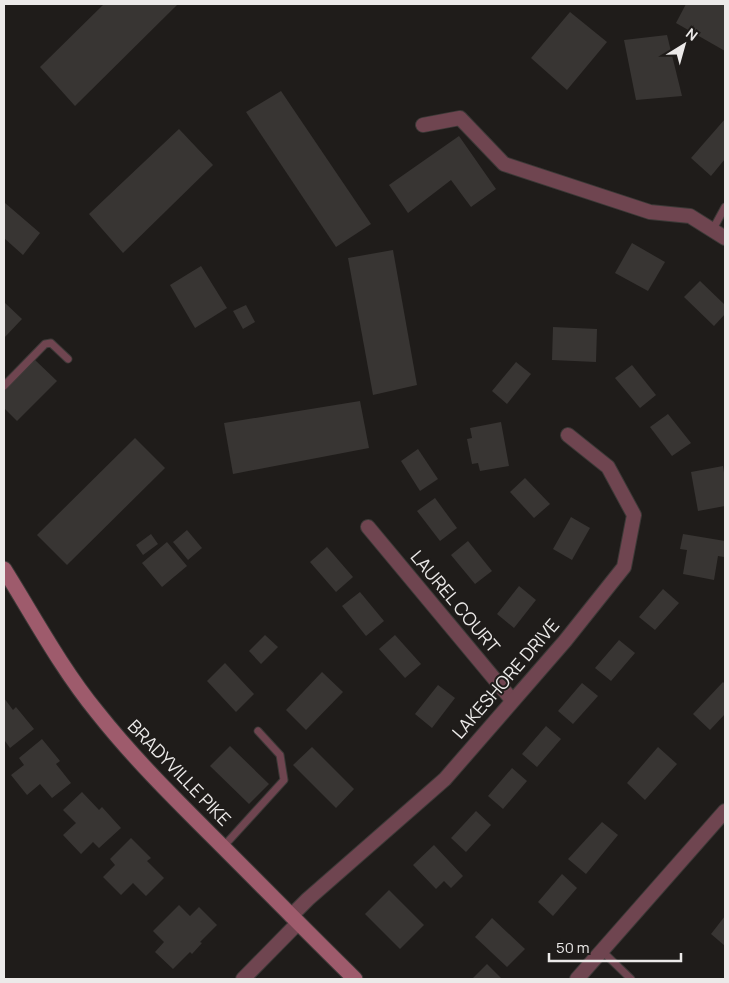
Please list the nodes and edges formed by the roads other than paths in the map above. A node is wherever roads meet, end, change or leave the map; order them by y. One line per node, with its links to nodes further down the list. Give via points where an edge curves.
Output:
1 (422, 126): 3 (street, via 460,118 504,164 650,212 690,216)
2 (725, 207): 3 (lane)
3 (712, 229): 4 (street)
4 (725, 238)
5 (68, 359): 6 (lane, via 51,343 46,344)
6 (4, 386)
7 (568, 435): 10 (street, LAKESHORE DRIVE, via 608,467 634,515 624,567 565,641)
8 (368, 527): 10 (street, LAUREL COURT)
9 (4, 569): 13 (main road, BRADYVILLE PIKE, via 54,651 96,711 134,756)
10 (512, 700): 14 (street, LAKESHORE DRIVE, via 445,780 308,899)
11 (258, 731): 13 (lane, via 280,755 284,780)
12 (724, 816): 15 (street)
13 (223, 847): 14 (main road, BRADYVILLE PIKE)
14 (295, 919): 16 (street, LAKESHORE DRIVE); 17 (main road, BRADYVILLE PIKE)
15 (602, 952): 18 (street); 19 (lane)
16 (243, 979)
17 (355, 979)
18 (577, 979)
19 (631, 979)

